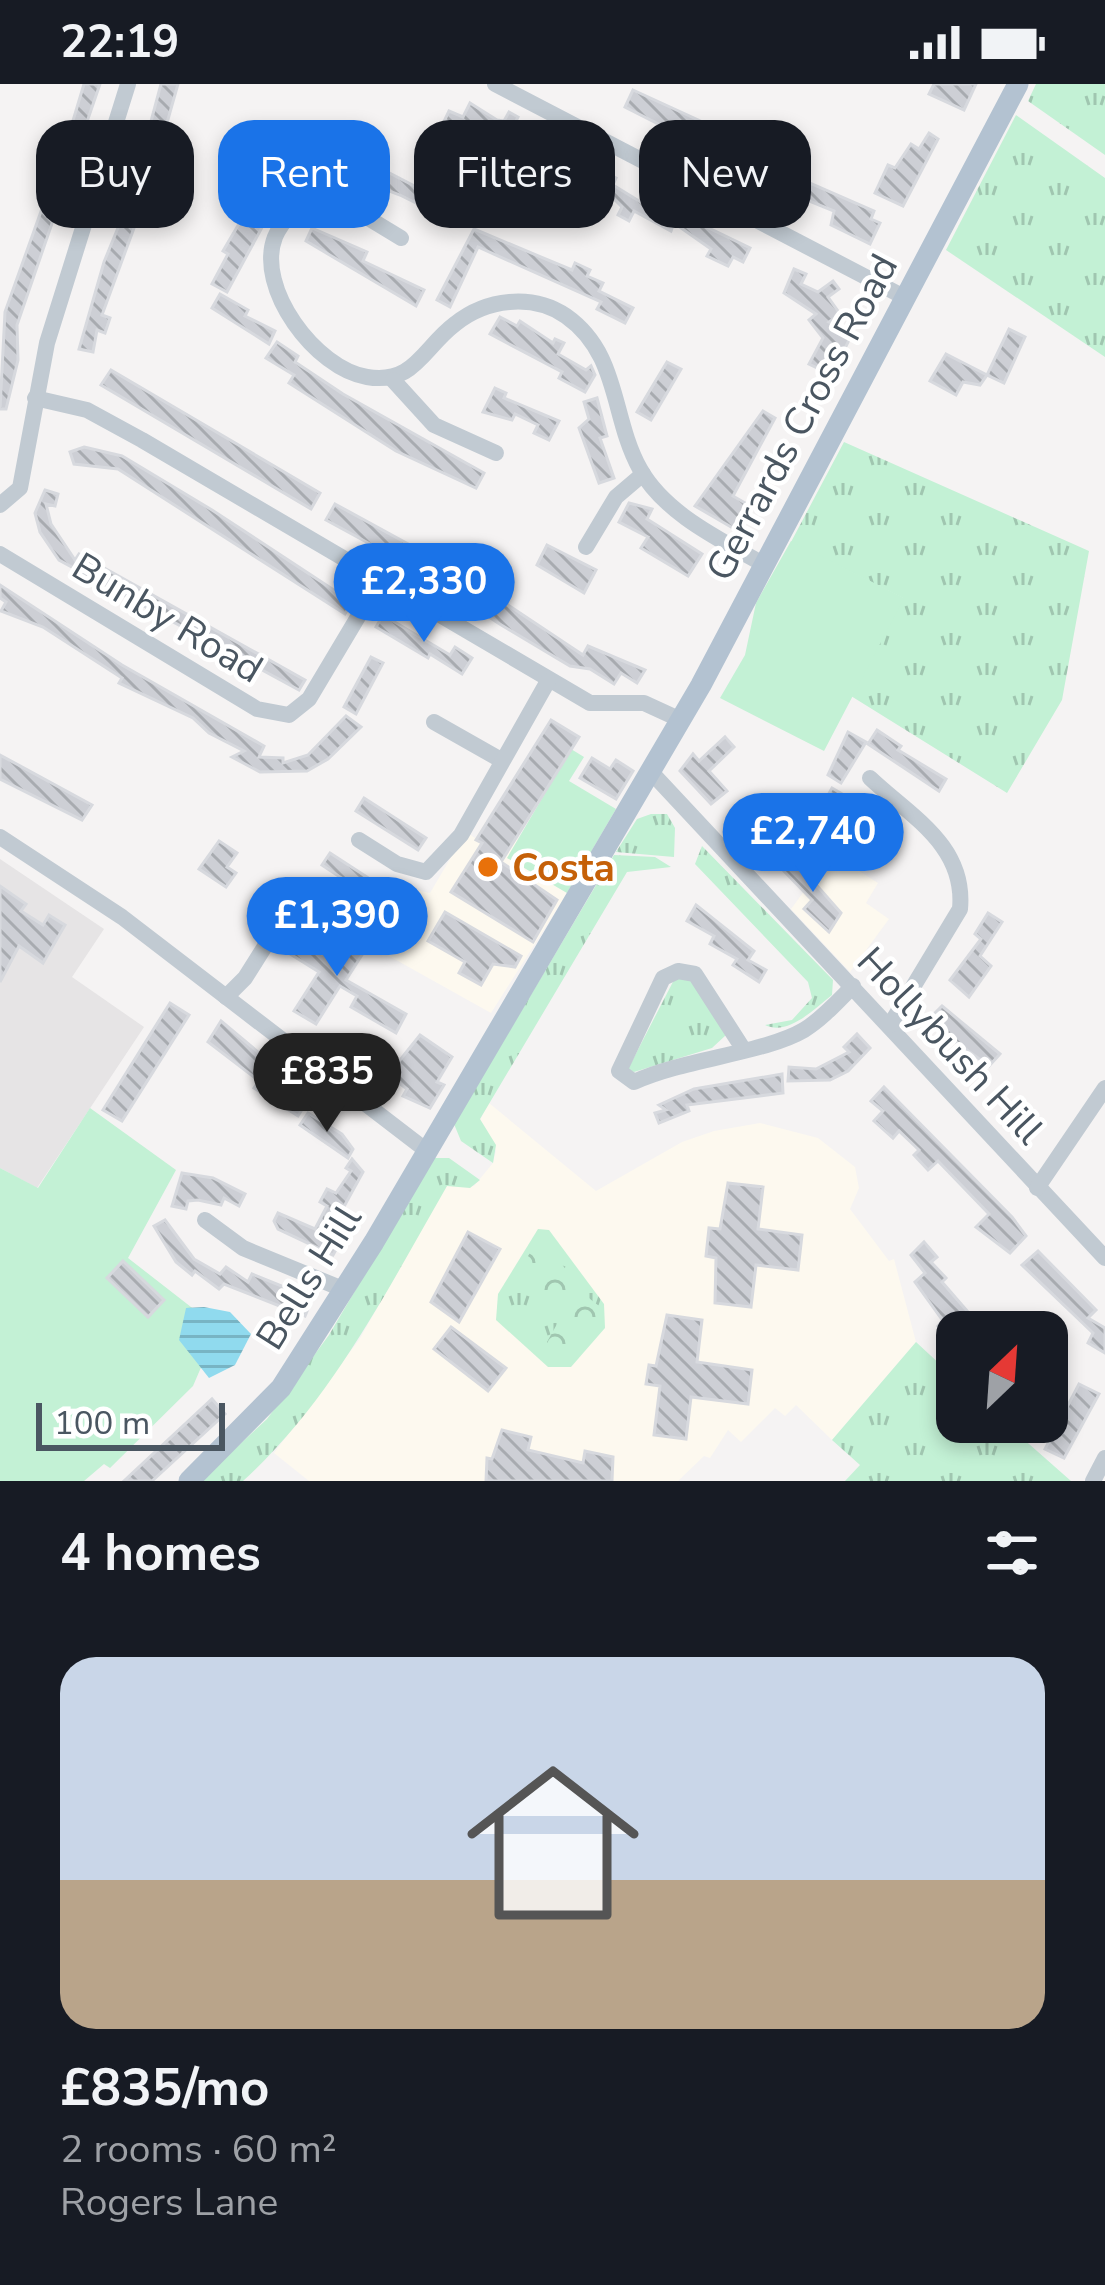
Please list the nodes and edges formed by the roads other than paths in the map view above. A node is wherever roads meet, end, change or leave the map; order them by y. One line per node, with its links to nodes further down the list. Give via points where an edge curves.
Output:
1 (128, 84): 7 (street)
2 (495, 84): 5 (street)
3 (1018, 84): 5 (main road, Gerrards Cross Road)
4 (401, 238): 6 (street, via 346,204 314,198 291,212 274,239 273,278 294,322 325,356 361,377)
5 (906, 298): 13 (main road, Gerrards Cross Road)
6 (394, 380): 8 (street, via 434,425); 9 (street, via 454,324 490,305 528,300 590,339 609,369)
7 (35, 398): 10 (street, via 20,488); 14 (street, via 87,410)
8 (496, 453)
9 (643, 474): 11 (street, via 616,497); 13 (street, via 694,524)
10 (0, 505)
11 (586, 547)
12 (0, 554): 14 (street, Bunby Road, via 257,709 290,715 309,699)
13 (763, 564): 16 (main road, Gerrards Cross Road)
14 (380, 580): 15 (street)
15 (548, 681): 16 (street, via 590,703 644,703); 18 (street)
16 (681, 720): 19 (main road, Bells Hill)
17 (434, 722): 18 (street)
18 (501, 760): 22 (street, via 461,835 426,872)
19 (651, 772): 24 (street, Hollybush Hill); 29 (main road, Bells Hill)
20 (870, 778): 26 (street, via 938,834 962,894)
21 (0, 837): 25 (street, via 122,916)
22 (359, 840)
23 (321, 931): 25 (street, via 284,916)
24 (853, 986): 26 (street, Hollybush Hill); 27 (street, via 801,1032)
25 (226, 997): 29 (street)
26 (890, 1025): 30 (street, Hollybush Hill)
27 (742, 1047): 27 (street, via 634,1082 619,1071 663,978 678,971 694,974)
28 (1105, 1088): 30 (street)
29 (427, 1151): 33 (main road, Bells Hill)
30 (1037, 1188): 32 (street, Hollybush Hill)
31 (206, 1220): 33 (street, via 243,1248)
32 (1105, 1258)
33 (345, 1290): 35 (main road, Bells Hill, via 281,1388)
34 (1105, 1458): 36 (street)
35 (189, 1481)
36 (1094, 1481)

